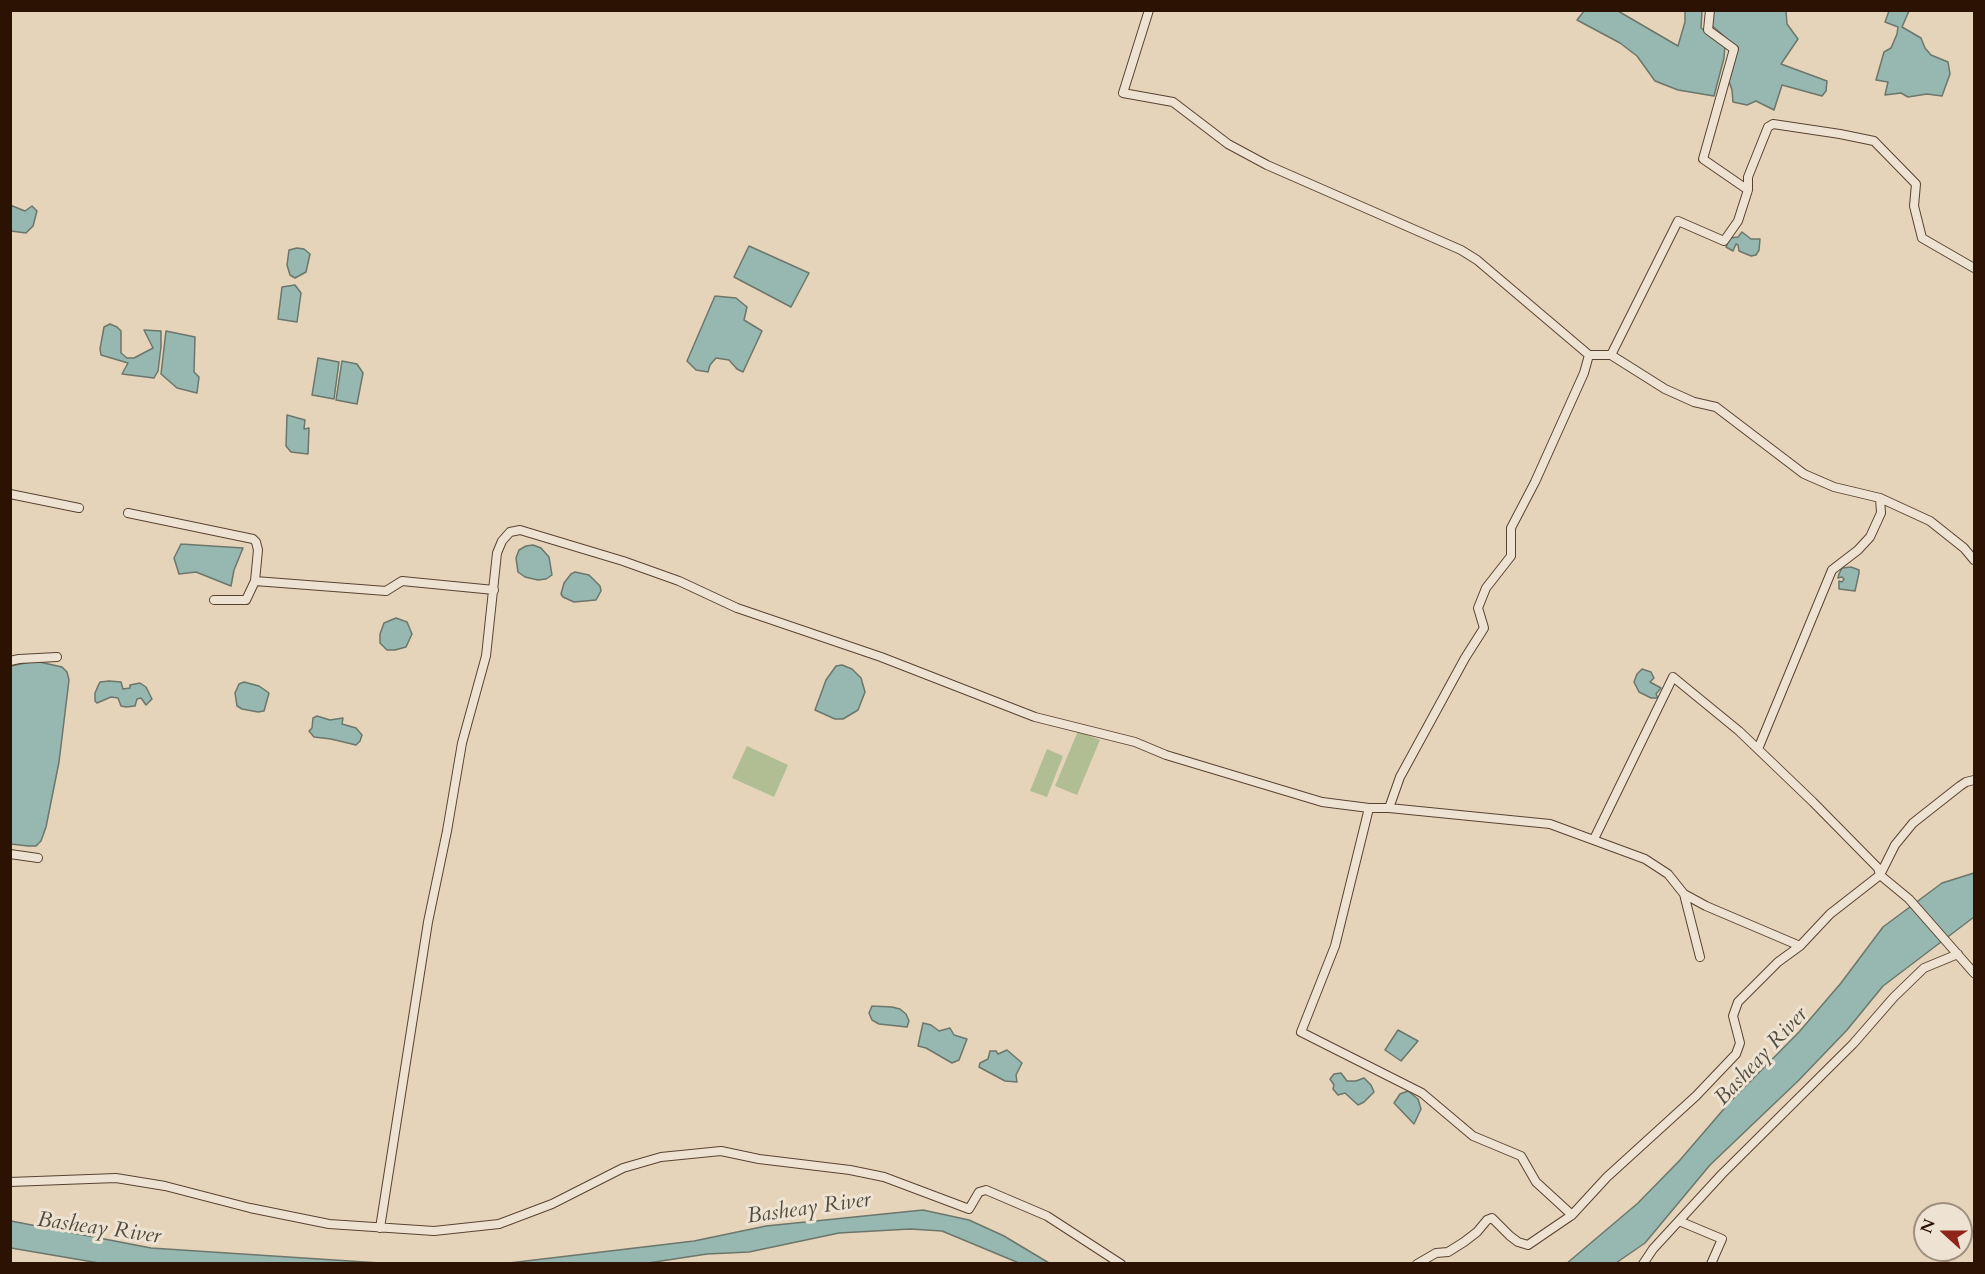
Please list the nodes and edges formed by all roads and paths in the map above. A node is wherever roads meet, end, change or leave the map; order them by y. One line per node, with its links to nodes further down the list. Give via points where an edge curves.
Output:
1 (1149, 10): 5 (street, via 1123,93 1173,102 1228,144 1267,165 1461,250)
2 (1710, 10): 3 (street, via 1708,30 1734,49 1703,159)
3 (1748, 190): 4 (street, via 1748,177 1768,127 1773,124 1874,141 1916,184 1914,206 1922,238); 6 (street, via 1738,221 1724,241 1678,221)
4 (1974, 268)
5 (1589, 355): 6 (street); 20 (street, via 1511,528 1511,556 1486,588 1478,608 1484,627 1400,777)
6 (1611, 355): 8 (street, via 1665,389 1716,407 1804,474 1834,487)
7 (10, 494): 9 (street)
8 (1880, 498): 11 (street, via 1930,520); 17 (street, via 1881,513 1870,537 1832,570)
9 (79, 508)
10 (128, 513): 12 (street, via 253,539 258,550)
11 (1974, 560)
12 (255, 581): 13 (street, via 386,591 402,580); 14 (street, via 246,600)
13 (494, 590): 19 (street, via 497,553 502,541 510,532 520,530 679,581 737,608 881,657 1035,717 1135,742 1322,802); 33 (street, via 486,656 462,743 428,922)
14 (214, 600)
15 (57, 657): 16 (street)
16 (10, 661)
17 (1758, 749): 21 (street, via 1673,677); 24 (street)
18 (1974, 780): 24 (street, via 1960,786 1913,823 1895,845)
19 (1369, 808): 20 (street); 31 (street, via 1335,946 1301,1032 1422,1094 1473,1136 1521,1156 1536,1182)
20 (1389, 808): 21 (street, via 1550,824)
21 (1594, 838): 25 (street, via 1645,859 1668,874)
22 (10, 854): 23 (street)
23 (38, 858)
24 (1880, 874): 26 (street, via 1830,914); 27 (street, via 1909,899)
25 (1684, 894): 26 (street); 28 (street)
26 (1800, 946): 31 (street, via 1738,1002 1733,1016 1740,1046 1728,1064)
27 (1958, 954): 29 (street); 32 (street, via 1924,968)
28 (1700, 957)
29 (1974, 974)
30 (10, 1182): 33 (street, via 116,1178 329,1224)
31 (1572, 1215): 35 (street, via 1528,1245 1510,1236 1492,1218 1455,1248)
32 (1679, 1221): 36 (street); 37 (street, via 1722,1239)
33 (380, 1228): 34 (street, via 434,1231 499,1224 552,1204 623,1168 662,1157 720,1151 884,1177 969,1209 979,1192 986,1190 1047,1216)
34 (1121, 1263)
35 (1417, 1263)
36 (1642, 1263)
37 (1711, 1263)

